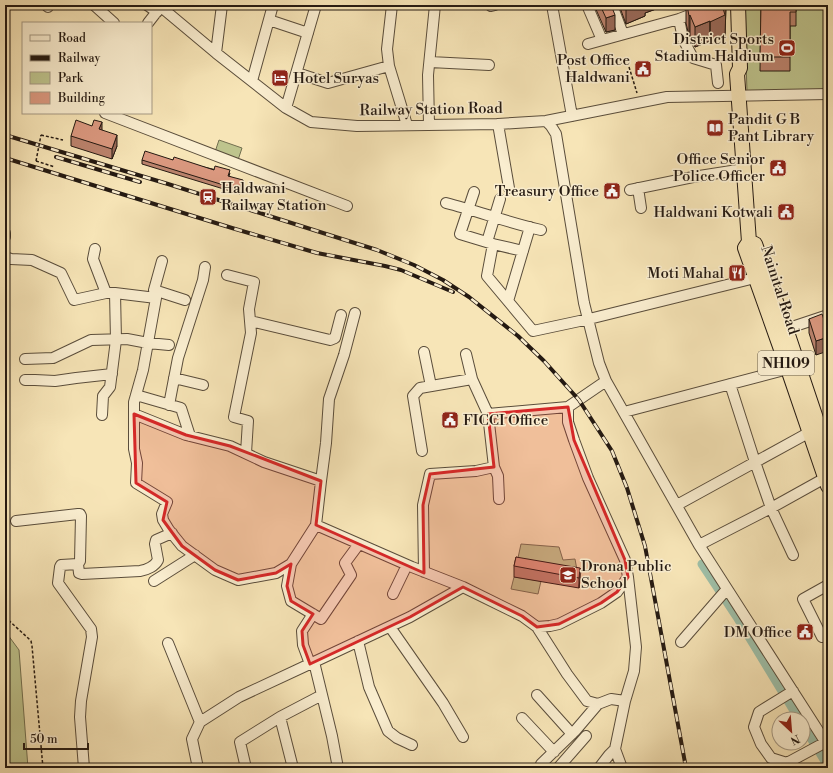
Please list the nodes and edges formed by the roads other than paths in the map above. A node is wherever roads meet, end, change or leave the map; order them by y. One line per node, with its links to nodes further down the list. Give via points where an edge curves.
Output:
1 (94, 5): 19 (street)
2 (147, 5): 16 (street, Railway Station Road)
3 (222, 5): 25 (street)
4 (273, 5): 18 (street)
5 (316, 5): 21 (street)
6 (392, 5): 28 (street, via 387,49)
7 (435, 5): 26 (street)
8 (495, 5): 15 (street)
9 (552, 5): 37 (street)
10 (588, 5): 23 (street)
11 (612, 5): 22 (street)
12 (716, 5): 17 (street)
13 (729, 5): 30 (highway, Nainital Road / NH109, via 732,69)
14 (738, 5): 30 (highway, Nainital Road / NH109, via 740,68)
15 (491, 6)
16 (160, 8): 20 (street); 25 (street, Railway Station Road)
17 (679, 19): 22 (street); 32 (street, via 683,39 693,58 716,65)
18 (269, 20): 21 (street); 31 (street)
19 (113, 22)
20 (149, 22)
21 (308, 33): 29 (street)
22 (623, 34): 23 (street)
23 (602, 40): 24 (street)
24 (588, 44)
25 (216, 53): 31 (street, Railway Station Road)
26 (430, 62): 27 (street); 41 (street)
27 (489, 65)
28 (389, 66): 29 (street, via 328,83); 40 (street)
29 (297, 73): 35 (street)
30 (736, 74): 34 (highway, Nainital Road / NH109)
31 (252, 81): 35 (street, Railway Station Road)
32 (718, 83)
33 (828, 94): 34 (street, Railway Station Road)
34 (738, 96): 37 (street, Railway Station Road, via 667,98); 42 (highway, Nainital Road / NH109)
35 (286, 108): 40 (street, Railway Station Road, via 311,122 357,126)
36 (108, 114): 47 (street)
37 (572, 116): 38 (street, Railway Station Road)
38 (546, 121): 39 (street, Railway Station Road); 71 (street, via 556,134)
39 (498, 124): 41 (street, Railway Station Road); 43 (street)
40 (407, 125): 41 (street, Railway Station Road)
41 (429, 125)
42 (744, 168): 48 (street, via 634,189); 55 (highway, Nainital Road / NH109)
43 (509, 188)
44 (474, 192): 49 (street)
45 (500, 199): 50 (street)
46 (446, 203): 49 (street)
47 (347, 206)
48 (641, 208)
49 (469, 209): 50 (street); 56 (street, via 460,234)
50 (495, 217): 51 (street); 56 (street)
51 (530, 227): 52 (street); 58 (street)
52 (541, 230)
53 (5, 233): 54 (street)
54 (5, 237)
55 (749, 242): 63 (highway, Nainital Road / NH109, via 745,248); 73 (highway, Nainital Road / NH109, via 755,244)
56 (490, 243): 58 (street); 67 (street, via 487,276)
57 (95, 249): 64 (street, via 93,259)
58 (523, 251): 67 (street)
59 (5, 257): 64 (street, via 32,260 61,273 74,300)
60 (162, 261): 65 (street)
61 (205, 267): 82 (street)
62 (227, 275): 72 (street, via 254,282 249,309)
63 (756, 278): 71 (street); 73 (highway, Nainital Road / NH109)
64 (111, 293): 65 (street); 74 (street)
65 (155, 294): 66 (street); 75 (street)
66 (185, 300)
67 (508, 301): 71 (street, via 533,331)
68 (355, 313): 103 (street, via 344,355 328,399 326,443)
69 (341, 314): 72 (street, via 335,338 330,340)
70 (828, 315): 73 (street)
71 (589, 320): 85 (street)
72 (250, 321): 99 (street, via 251,333 234,417 248,421)
73 (781, 331): 80 (highway, Nainital Road / NH109); 96 (highway, Nainital Road / NH109)
74 (116, 340): 75 (street); 79 (street, via 91,340 53,358); 81 (street)
75 (148, 343): 76 (street); 89 (street)
76 (169, 345)
77 (424, 352): 88 (street)
78 (466, 354): 83 (street)
79 (25, 359)
80 (788, 369): 86 (street); 96 (highway, Nainital Road / NH109)
81 (112, 374): 84 (street, via 55,382); 95 (street, via 110,387 103,396)
82 (174, 378): 87 (street); 90 (street)
83 (472, 379): 88 (street); 94 (street)
84 (25, 380)
85 (606, 381): 91 (street); 92 (street)
86 (730, 384): 92 (street); 101 (street)
87 (203, 385)
88 (431, 386): 98 (street, via 420,388 413,396)
89 (136, 395): 90 (street); 93 (street)
90 (169, 404): 97 (street, via 181,408)
91 (568, 407): 94 (street); 119 (street, via 568,422 574,440 625,560)
92 (624, 412): 106 (street)
93 (134, 414): 97 (street); 110 (street, via 136,483 167,502 162,514)
94 (488, 414): 102 (street)
95 (102, 415)
96 (815, 430): 100 (highway, Nainital Road / NH109); 101 (street); 104 (highway, Nainital Road / NH109)
97 (190, 436): 99 (street, via 230,446)
98 (422, 451)
99 (246, 453): 103 (street, via 264,462)
100 (828, 454)
101 (755, 462): 106 (street); 107 (street)
102 (494, 467): 105 (street, via 498,476); 118 (street, via 476,471 430,474 423,505)
103 (320, 481): 109 (street)
104 (827, 482): 107 (street)
105 (498, 499)
106 (676, 505): 112 (street)
107 (771, 508): 112 (street); 114 (street)
108 (16, 521): 115 (street, via 80,514)
109 (316, 526): 111 (street); 116 (street)
110 (172, 533): 113 (street, via 182,546); 115 (street, via 156,540 156,564 140,571 82,574 79,573)
111 (359, 544): 117 (street); 125 (street, via 345,563 351,574 330,606 321,619)
112 (699, 545): 123 (street)
113 (195, 555): 116 (street, via 215,570 238,580 276,573); 120 (street)
114 (793, 555)
115 (78, 564): 150 (street, via 61,565 58,583 92,633 80,717)
116 (291, 564): 125 (street, via 287,586 291,601)
117 (407, 565): 118 (street); 124 (street)
118 (424, 572): 122 (street)
119 (628, 577): 127 (street, via 617,592 601,602 559,624); 136 (street, via 636,647 634,671)
120 (154, 582)
121 (828, 585): 128 (street, via 804,599)
122 (463, 587): 126 (street); 127 (street, via 522,616)
123 (727, 589): 130 (street); 133 (street)
124 (393, 594)
125 (313, 614): 132 (street, via 302,631 302,645)
126 (390, 627): 129 (street); 143 (street, via 443,703)
127 (537, 627): 137 (street, via 587,701)
128 (822, 637)
129 (358, 641): 132 (street); 144 (street, via 370,687 388,731)
130 (681, 642)
131 (168, 643): 140 (street)
132 (312, 663): 134 (street); 140 (street, via 239,696)
133 (787, 694): 145 (street); 149 (street, via 759,712 754,727 761,744 771,758)
134 (322, 695): 138 (street); 154 (street)
135 (538, 695): 141 (street)
136 (625, 701): 137 (street, via 611,699); 146 (street)
137 (598, 704): 141 (street)
138 (280, 717): 152 (street, via 240,742); 153 (street)
139 (522, 718): 147 (street)
140 (200, 722): 151 (street, via 192,739)
141 (572, 734): 147 (street)
142 (586, 736): 155 (street)
143 (463, 737)
144 (412, 745)
145 (822, 746): 149 (street)
146 (615, 749): 156 (street); 157 (street)
147 (554, 752): 148 (street)
148 (541, 764)
149 (788, 765)
150 (84, 768)
151 (198, 768)
152 (246, 768)
153 (293, 768)
154 (338, 768)
155 (558, 768)
156 (599, 768)
157 (622, 768)

